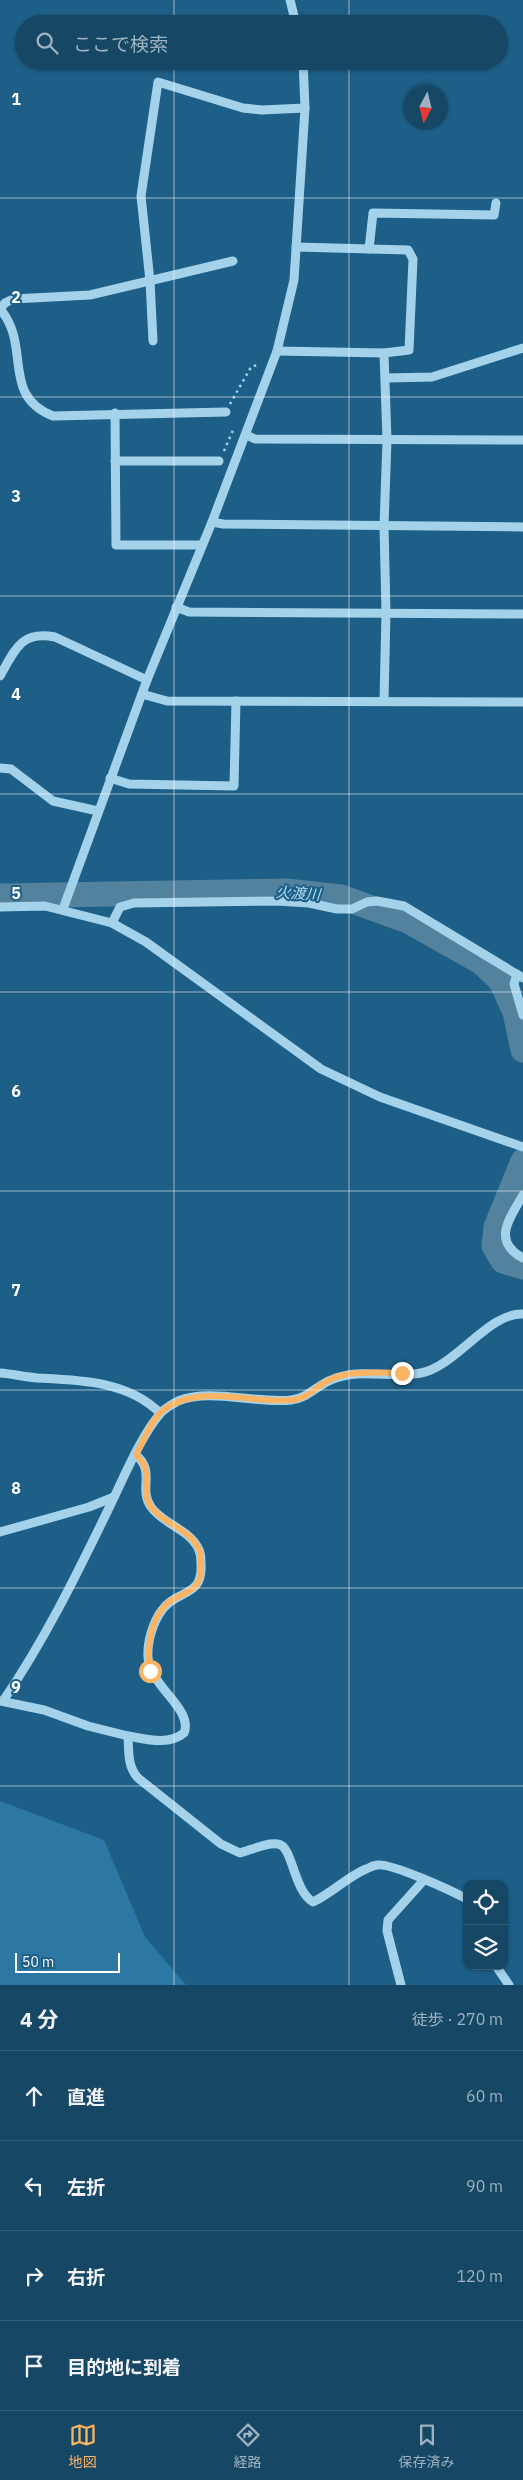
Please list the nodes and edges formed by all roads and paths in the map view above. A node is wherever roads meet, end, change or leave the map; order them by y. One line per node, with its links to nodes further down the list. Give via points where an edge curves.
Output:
1 (290, 0): 2 (street)
2 (294, 15)
3 (303, 70): 4 (street)
4 (305, 108): 6 (street); 9 (street, via 243,108 158,82 141,196)
5 (496, 203): 7 (street, via 494,215 373,213)
6 (296, 247): 7 (street); 14 (street, via 292,288)
7 (368, 249): 13 (street, via 408,250 413,259 409,350)
8 (233, 262): 9 (street)
9 (150, 280): 10 (street, via 90,295 13,299); 11 (street)
10 (0, 309): 17 (street, via 8,318 14,335 21,388 28,401 53,416)
11 (154, 341)
12 (523, 348): 15 (street, via 432,377)
13 (384, 353): 14 (street); 15 (street)
14 (276, 354): 16 (path, via 251,367); 18 (street)
15 (386, 378): 19 (street)
16 (226, 412): 17 (street)
17 (115, 413): 21 (street)
18 (246, 435): 19 (street, via 255,438); 23 (street)
19 (387, 440): 20 (street); 24 (street)
20 (523, 440)
21 (115, 461): 22 (street); 26 (street, via 116,545)
22 (219, 461)
23 (212, 522): 24 (street); 26 (street)
24 (384, 526): 25 (street); 28 (street)
25 (523, 527)
26 (202, 545): 27 (street)
27 (176, 607): 28 (street, via 189,612); 31 (street)
28 (386, 613): 29 (street); 34 (street)
29 (523, 614)
30 (0, 676): 31 (street, via 18,645 41,634 55,637)
31 (147, 680): 32 (street)
32 (142, 694): 33 (street, via 167,701); 37 (street)
33 (236, 701): 34 (street); 37 (street, via 234,786 129,784)
34 (384, 702): 35 (street)
35 (523, 702)
36 (0, 768): 38 (street, via 11,770 53,801)
37 (110, 778): 38 (street)
38 (98, 811): 39 (street)
39 (64, 905): 40 (street); 41 (street)
40 (0, 907)
41 (112, 923): 42 (street, via 120,907 134,903 277,901 309,903 337,910 377,900 404,906); 44 (street, via 146,942 321,1069 380,1097)
42 (520, 976): 43 (street, via 514,984)
43 (523, 1015)
44 (523, 1147)
45 (523, 1195): 46 (street, via 505,1229 505,1241 512,1252)
46 (523, 1258)
47 (523, 1314): 49 (street, via 514,1314 495,1323 448,1359 420,1373 362,1373 331,1379 308,1395 291,1400 200,1396 179,1401)
48 (0, 1373): 49 (street, via 91,1381 138,1395)
49 (160, 1412): 50 (street)
50 (136, 1455): 51 (street); 54 (street, via 144,1462 147,1472 150,1506 196,1544 201,1570 194,1590 162,1609 148,1651 150,1671 182,1713 186,1728 180,1736 169,1740)
51 (114, 1497): 52 (street); 53 (street, via 44,1636)
52 (0, 1532)
53 (1, 1701): 54 (street, via 44,1710)
54 (128, 1736): 55 (street, via 129,1764 138,1778 221,1844 240,1854 276,1843 283,1845 288,1851 298,1885 305,1897 314,1902 364,1870 378,1865 402,1870)
55 (423, 1881): 56 (street); 58 (street, via 388,1920 387,1931)
56 (463, 1897)
57 (499, 1970): 59 (street)
58 (401, 1985)
59 (508, 1985)

